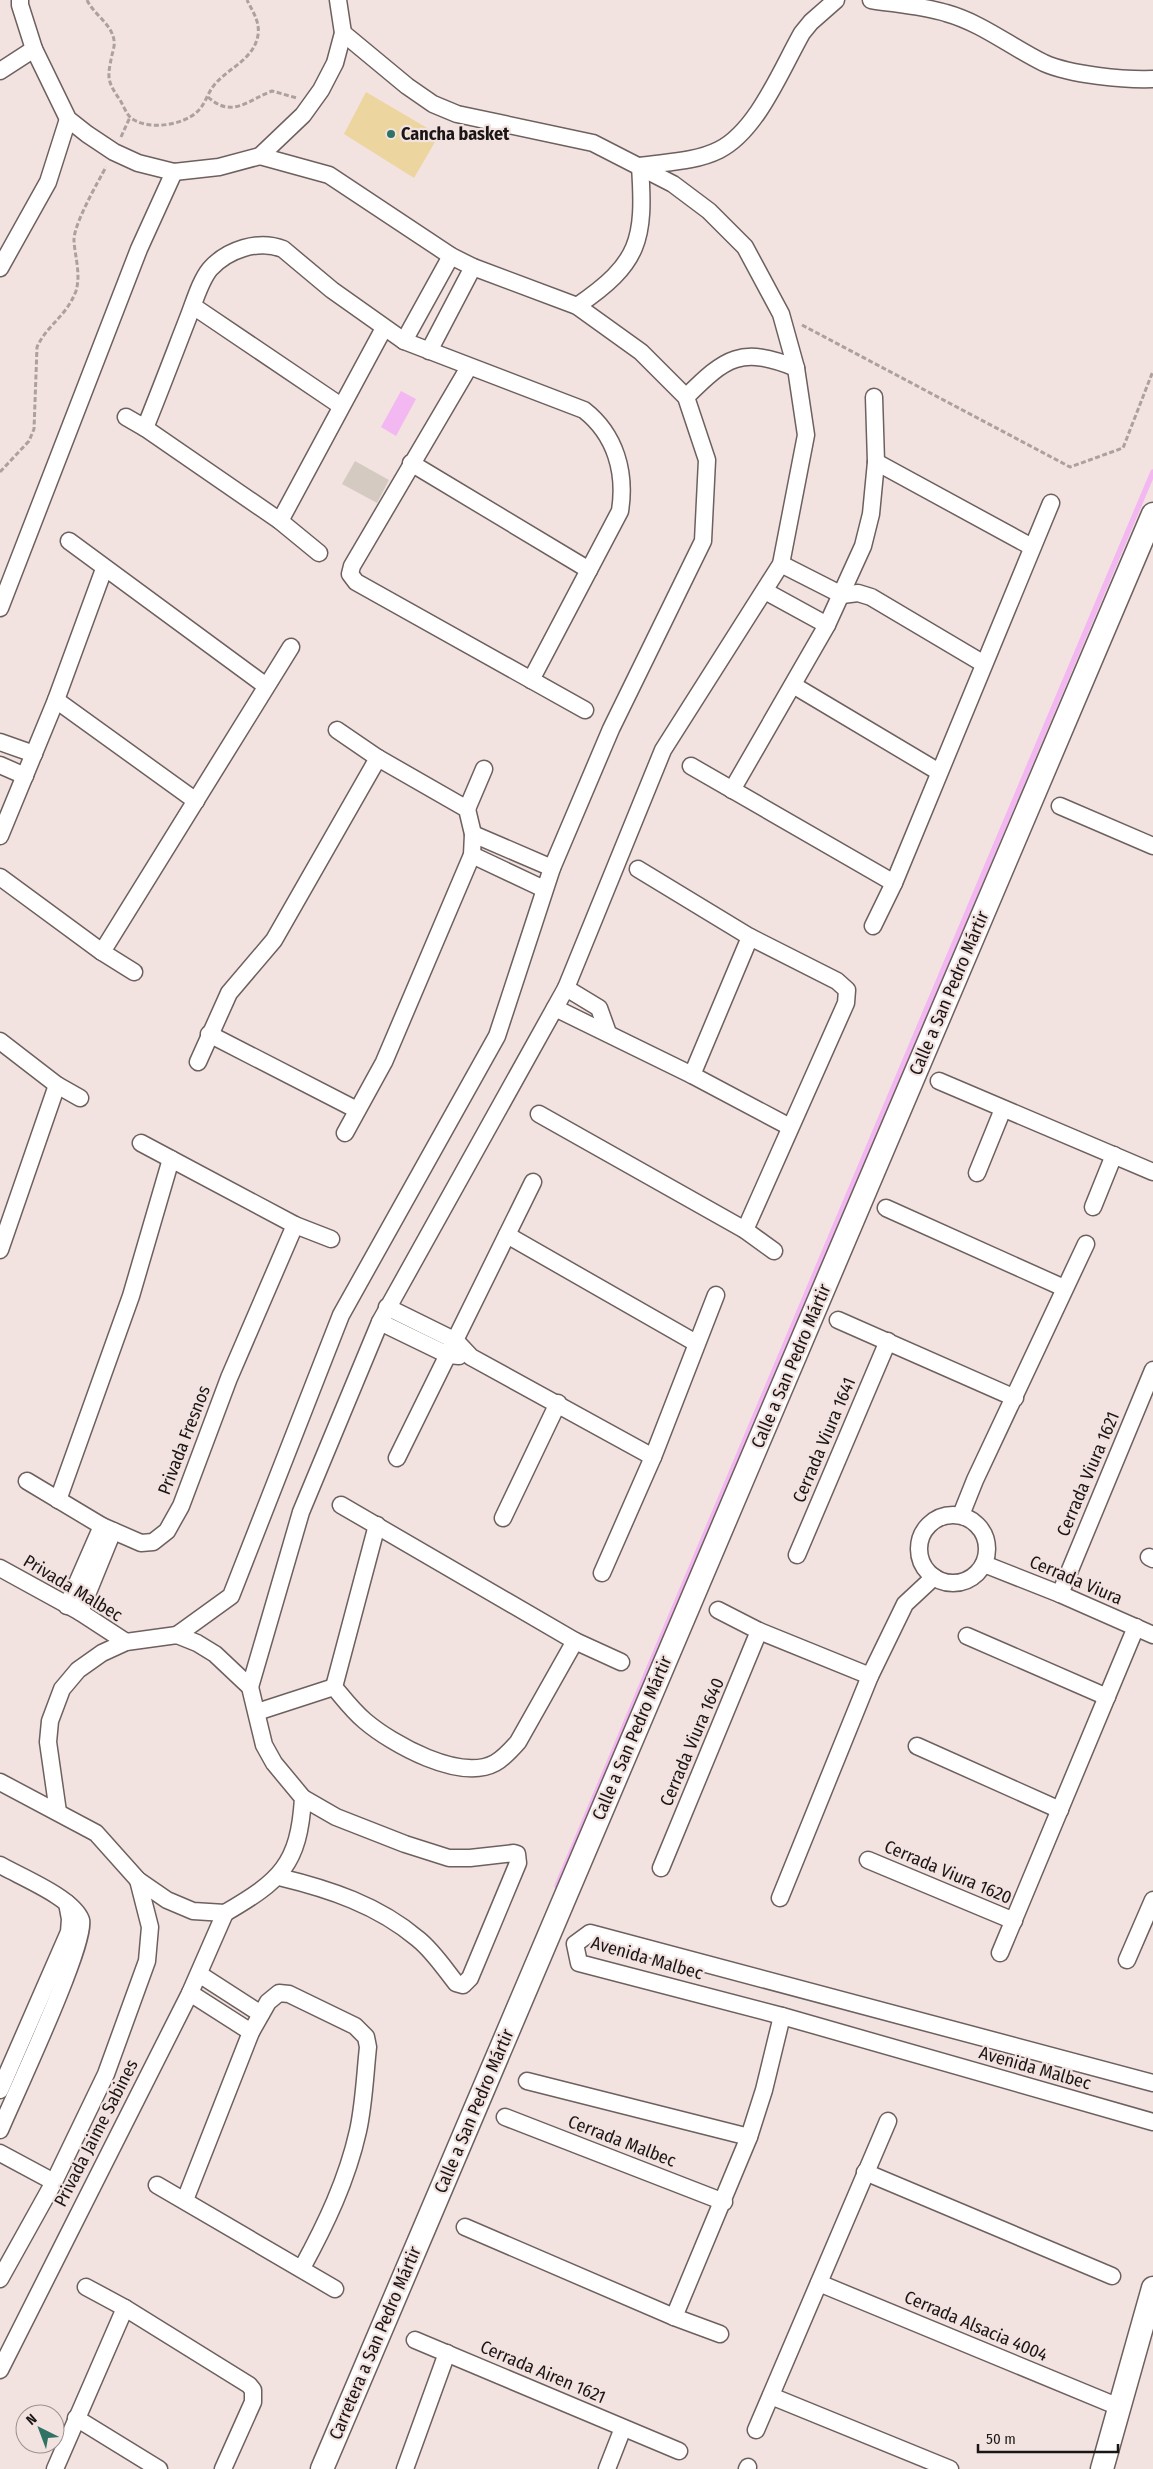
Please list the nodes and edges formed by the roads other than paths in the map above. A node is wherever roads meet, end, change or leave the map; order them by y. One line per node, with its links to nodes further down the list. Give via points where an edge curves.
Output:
1 (338, 0): 5 (street)
2 (836, 0): 11 (street, via 802,33 748,128 735,140 698,157)
3 (871, 0): 8 (street, via 946,13 985,28 1050,65 1132,80)
4 (16, 2): 6 (street)
5 (343, 33): 10 (street, via 335,63 321,90 303,115); 11 (street, via 433,104 457,114 593,143)
6 (34, 49): 7 (street); 9 (street)
7 (0, 70)
8 (1153, 79)
9 (68, 118): 12 (street, via 114,152); 15 (street, via 48,182)
10 (260, 156): 12 (street, via 219,167); 13 (street, via 329,175)
11 (640, 166): 17 (street, via 642,225 635,246 627,262 606,287); 22 (street, via 673,184 709,211 745,247 781,314)
12 (174, 172): 41 (street, via 138,249)
13 (451, 256): 14 (street); 19 (street)
14 (473, 267): 17 (street); 20 (street)
15 (0, 268)
16 (193, 306): 18 (street, via 210,270 228,254 260,245 273,245 283,249); 25 (street); 27 (street)
17 (577, 306): 24 (street, via 641,352)
18 (384, 328): 19 (street); 25 (street)
19 (404, 341): 20 (street)
20 (429, 351): 21 (street)
21 (469, 367): 29 (street); 38 (street, via 584,410 606,432 621,468 622,496 615,523)
22 (796, 368): 24 (street, via 775,360 744,356 731,360 714,372); 36 (street, via 806,434)
23 (874, 397): 28 (street)
24 (686, 398): 67 (street, via 707,460 703,540 611,729)
25 (341, 406): 32 (street)
26 (126, 418): 27 (street)
27 (145, 428): 32 (street)
28 (876, 462): 34 (street); 40 (street, via 871,514 863,546)
29 (411, 463): 38 (street); 45 (street, via 350,574 356,582)
30 (1051, 503): 34 (street)
31 (1153, 514): 182 (main road, Calle a San Pedro Mártir)
32 (280, 521): 35 (street)
33 (69, 541): 37 (street)
34 (1032, 546): 44 (street)
35 (319, 553)
36 (781, 564): 39 (street); 40 (street)
37 (104, 569): 47 (street); 48 (street)
38 (589, 570): 45 (street)
39 (765, 591): 42 (street); 76 (street, via 662,750)
40 (842, 594): 42 (street); 44 (street, via 858,593 870,597)
41 (0, 608)
42 (827, 625): 46 (street)
43 (291, 647): 47 (street)
44 (984, 664): 57 (street)
45 (530, 680): 49 (street)
46 (793, 685): 57 (street); 59 (street)
47 (266, 686): 60 (street)
48 (56, 700): 52 (street); 60 (street)
49 (585, 710)
50 (337, 730): 53 (street)
51 (0, 742): 52 (street)
52 (34, 754): 58 (street)
53 (378, 758): 62 (street); 79 (street, via 286,922 229,993)
54 (0, 765): 58 (street)
55 (691, 766): 59 (street)
56 (484, 769): 62 (street)
57 (939, 772): 70 (street)
58 (25, 776): 64 (street)
59 (732, 790): 70 (street)
60 (196, 801): 74 (street)
61 (1060, 806): 65 (street)
62 (467, 809): 63 (street)
63 (473, 834): 66 (street); 67 (street)
64 (0, 836)
65 (1153, 846)
66 (472, 854): 71 (street); 87 (street, via 384,1062)
67 (552, 868): 71 (street)
68 (638, 869): 73 (street)
69 (0, 877): 74 (street)
70 (894, 883): 72 (street)
71 (544, 889): 135 (street, via 497,1036 341,1315 231,1596)
72 (873, 926)
73 (750, 937): 82 (street); 89 (street, via 837,981 847,990 846,1003)
74 (102, 952): 75 (street)
75 (134, 972)
76 (566, 988): 77 (street); 78 (street, via 599,1008)
77 (555, 1008): 78 (street); 108 (street)
78 (608, 1033): 82 (street)
79 (209, 1034): 81 (street); 87 (street)
80 (0, 1041): 84 (street)
81 (198, 1062)
82 (692, 1075): 89 (street)
83 (939, 1081): 86 (street)
84 (57, 1085): 85 (street); 104 (street)
85 (80, 1098)
86 (1003, 1109): 92 (street); 95 (street)
87 (357, 1110): 90 (street)
88 (539, 1114): 100 (street)
89 (790, 1127): 100 (street)
90 (345, 1133)
91 (141, 1143): 93 (street)
92 (1114, 1155): 94 (street); 97 (street)
93 (171, 1160): 99 (street); 119 (street, via 131,1296)
94 (1153, 1172)
95 (977, 1173)
96 (533, 1182): 101 (street)
97 (1093, 1207)
98 (886, 1208): 106 (street)
99 (295, 1225): 102 (street); 124 (street, Privada Fresnos, via 229,1378 173,1522 167,1531 147,1543)
100 (745, 1230): 105 (street)
101 (507, 1235): 111 (street); 112 (street)
102 (331, 1239)
103 (1086, 1244): 106 (street)
104 (0, 1250)
105 (774, 1251)
106 (1064, 1288): 114 (street)
107 (716, 1295): 111 (street)
108 (384, 1315): 112 (street); 142 (street, via 301,1512)
109 (838, 1320): 110 (street)
110 (888, 1341): 114 (street); 125 (street, Cerrada Viura 1641)
111 (696, 1343): 116 (street)
112 (452, 1348): 115 (street); 117 (street)
113 (1153, 1370): 130 (street, Cerrada Viura 1621)
114 (1015, 1398): 121 (street)
115 (558, 1403): 116 (street); 122 (street)
116 (652, 1457): 128 (street)
117 (397, 1458)
118 (27, 1481): 119 (street, Privada Fresnos)
119 (58, 1500): 124 (street, Privada Fresnos)
120 (341, 1505): 123 (street)
121 (961, 1515): 126 (street, via 972,1520 983,1534 987,1552); 129 (street, via 939,1518 923,1532 918,1546 920,1560)
122 (503, 1518)
123 (376, 1526): 138 (street); 143 (street)
124 (108, 1528): 131 (street)
125 (798, 1555)
126 (984, 1564): 129 (street, via 964,1582 951,1583); 130 (street, Cerrada Viura)
127 (0, 1568): 131 (street, Privada Malbec)
128 (602, 1573)
129 (934, 1578): 141 (street, via 905,1604)
130 (1060, 1594): 133 (street, Cerrada Viura)
131 (74, 1609): 139 (street, Privada Malbec)
132 (718, 1610): 134 (street)
133 (1136, 1627): 136 (street, Cerrada Viura); 144 (street, Cerrada Viura 1620)
134 (759, 1631): 141 (street); 153 (street, Cerrada Viura 1640)
135 (177, 1635): 139 (street); 142 (street, via 215,1654)
136 (1153, 1635)
137 (967, 1636): 144 (street)
138 (575, 1641): 140 (street); 143 (street, via 518,1742 494,1764 485,1766 450,1765 410,1750 364,1721)
139 (126, 1642): 150 (street, via 102,1653 78,1670 62,1688 53,1711 48,1742)
140 (621, 1662)
141 (870, 1676): 156 (street)
142 (250, 1687): 145 (street)
143 (334, 1687): 145 (street)
144 (1107, 1697): 149 (street, Cerrada Viura 1620)
145 (257, 1712): 148 (street, via 264,1745 274,1763)
146 (917, 1746): 149 (street)
147 (0, 1782): 150 (street)
148 (303, 1798): 154 (street, via 297,1840); 154 (street, via 345,1820 448,1858 514,1852 518,1863 470,1978 463,1985 456,1983 420,1940 396,1922 361,1903)
149 (1060, 1810): 160 (street, Cerrada Viura 1620)
150 (58, 1812): 155 (street, via 96,1832)
151 (868, 1860): 160 (street, Cerrada Viura 1620)
152 (0, 1865): 158 (street)
153 (661, 1868)
154 (279, 1877): 159 (street)
155 (138, 1880): 159 (street, via 178,1906 206,1913); 178 (street, Privada Jaime Sabines, via 150,1927 147,1961 109,2067)
156 (780, 1898)
157 (1153, 1900): 162 (street)
158 (67, 1903): 170 (street, via 68,1932); 174 (street, via 80,1918 82,1926 71,1964)
159 (225, 1913): 163 (street, Privada Jaime Sabines)
160 (1014, 1921): 161 (street, Cerrada Viura 1620)
161 (1000, 1953)
162 (1127, 1960)
163 (199, 1974): 164 (street, Privada Jaime Sabines); 165 (street)
164 (190, 1994): 167 (street); 196 (street, Privada Jaime Sabines)
165 (261, 2014): 167 (street); 184 (street, via 279,1993 289,1994 354,2026 368,2042 358,2130 340,2194)
166 (782, 2016): 169 (street, Avenida Malbec, via 579,1963 575,1944 590,1933); 173 (street, Avenida Malbec); 175 (street)
167 (251, 2032): 180 (street)
168 (527, 2081): 175 (street, Cerrada Malbec)
169 (1153, 2083)
170 (0, 2090)
171 (505, 2117): 181 (street, Cerrada Malbec)
172 (888, 2121): 177 (street)
173 (1153, 2122)
174 (0, 2130)
175 (749, 2137): 181 (street)
176 (0, 2153): 178 (street, Privada Jaime Sabines)
177 (865, 2172): 185 (street); 187 (street)
178 (54, 2182): 186 (street, Privada Jaime Sabines)
179 (157, 2185): 180 (street)
180 (184, 2200): 184 (street)
181 (724, 2202): 192 (street)
182 (429, 2217): 207 (main road, Carretera a San Pedro Mártir)
183 (465, 2227): 192 (street)
184 (302, 2268): 190 (street)
185 (1112, 2276)
186 (0, 2279)
187 (819, 2283): 197 (street); 198 (street, Cerrada Alsacia 4004)
188 (86, 2287): 191 (street)
189 (1153, 2288): 198 (main road)
190 (335, 2289)
191 (126, 2308): 199 (street); 206 (street, via 244,2380 253,2390 253,2402)
192 (674, 2317): 193 (street)
193 (720, 2334)
194 (415, 2340): 195 (street, Cerrada Airen 1621)
195 (447, 2353): 200 (street, Cerrada Airen 1621); 203 (street)
196 (0, 2370)
197 (771, 2396): 201 (street); 209 (street)
198 (1119, 2407): 210 (main road)
199 (76, 2418): 204 (street); 205 (street)
200 (624, 2428): 202 (street, Cerrada Airen 1621); 208 (street)
201 (756, 2430)
202 (679, 2451)
203 (408, 2468)
204 (55, 2469)
205 (159, 2469)
206 (224, 2469)
207 (322, 2469)
208 (607, 2469)
209 (950, 2469)
210 (1102, 2469)

